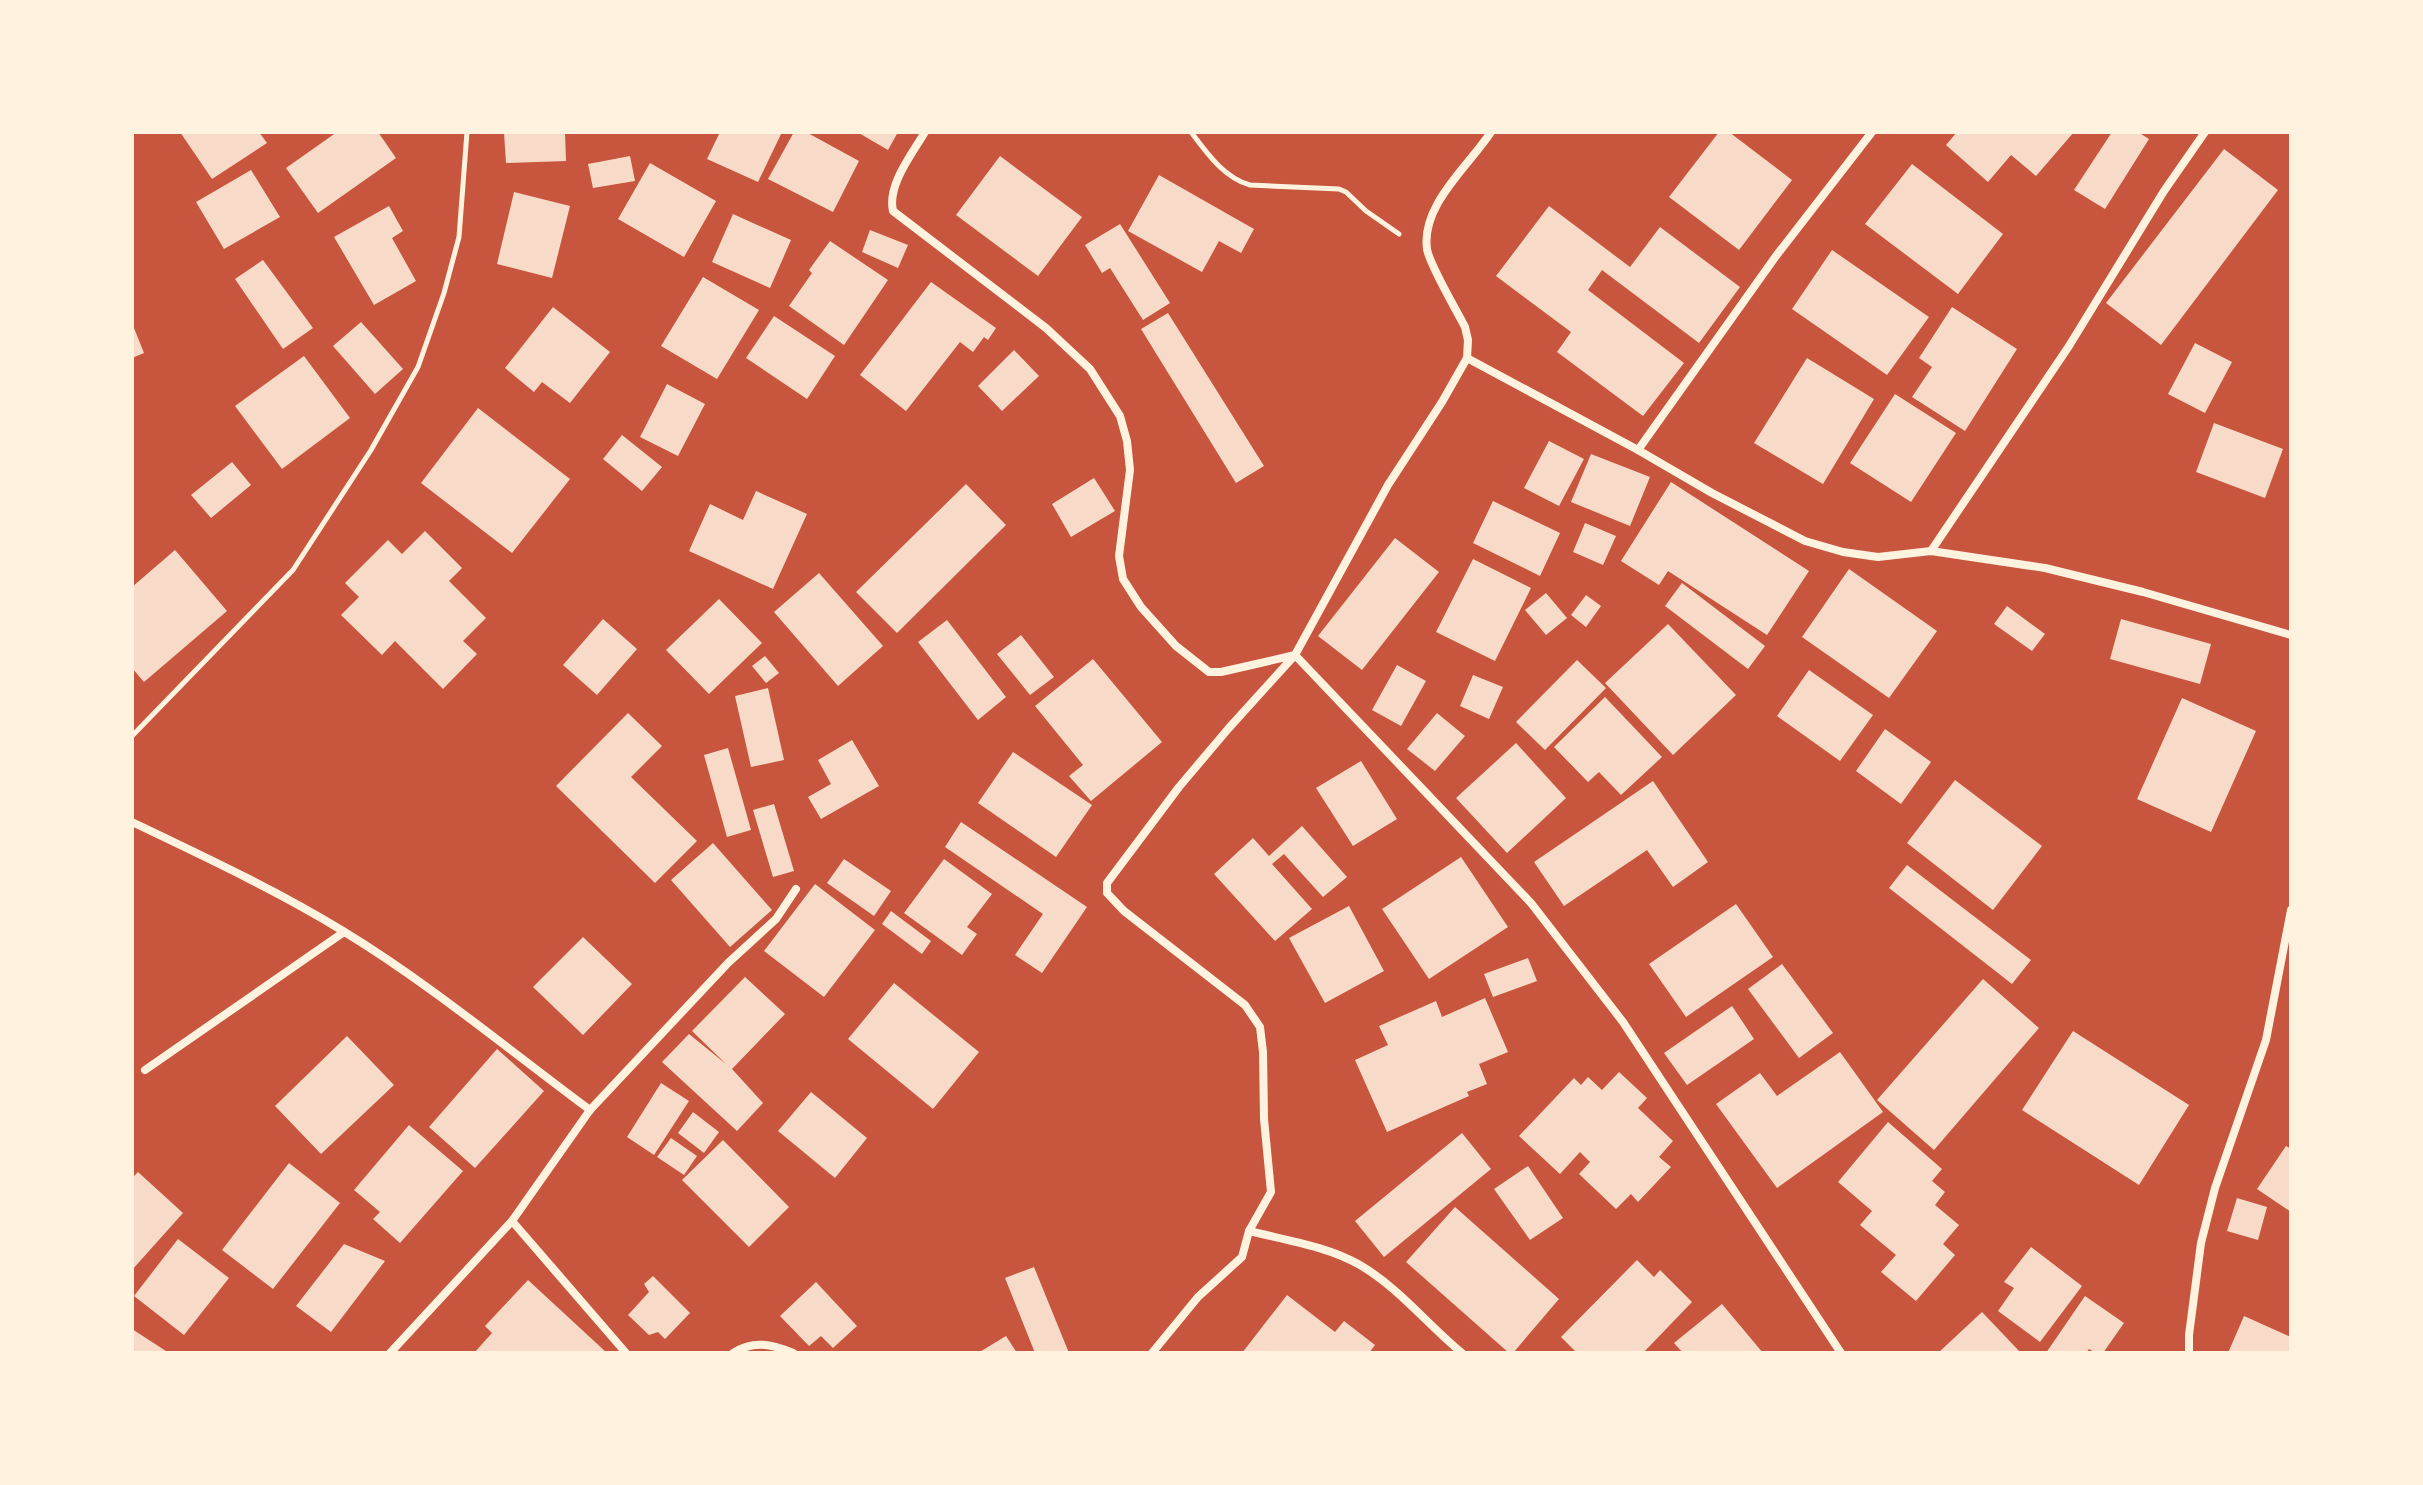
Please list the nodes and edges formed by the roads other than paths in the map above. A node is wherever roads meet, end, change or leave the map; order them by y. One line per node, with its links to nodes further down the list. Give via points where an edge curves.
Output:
1 (925, 132): 9 (street, via 900,174 893,211 1046,328 1090,369 1120,416 1130,470 1119,556 1123,579 1141,607 1176,646 1209,672)
2 (1491, 132): 5 (street, via 1437,202 1428,225 1427,251 1465,327)
3 (1872, 132): 6 (street)
4 (2205, 132): 7 (street)
5 (1467, 358): 6 (street); 9 (street, via 1388,485)
6 (1638, 450): 7 (street, via 1805,541 1878,557)
7 (1931, 551): 8 (street, via 2045,568)
8 (2291, 635)
9 (1295, 655): 17 (street, via 1179,787 1105,889 1124,911 1245,1005 1260,1027 1271,1192); 24 (street, via 1531,903 1623,1022)
10 (132, 822): 13 (street)
11 (796, 889): 15 (street, via 776,919)
12 (2291, 910): 25 (street, via 2266,1040 2201,1243)
13 (344, 932): 14 (street); 15 (street)
14 (145, 1070)
15 (590, 1110): 16 (street)
16 (512, 1221): 18 (street); 19 (street)
17 (1249, 1231): 22 (street, via 1242,1257 1198,1297); 23 (street, via 1329,1251 1360,1265)
18 (390, 1353)
19 (626, 1353)
20 (733, 1353): 21 (street, via 767,1344)
21 (793, 1353)
22 (1152, 1353)
23 (1462, 1353)
24 (1841, 1353)
25 (2189, 1353)

